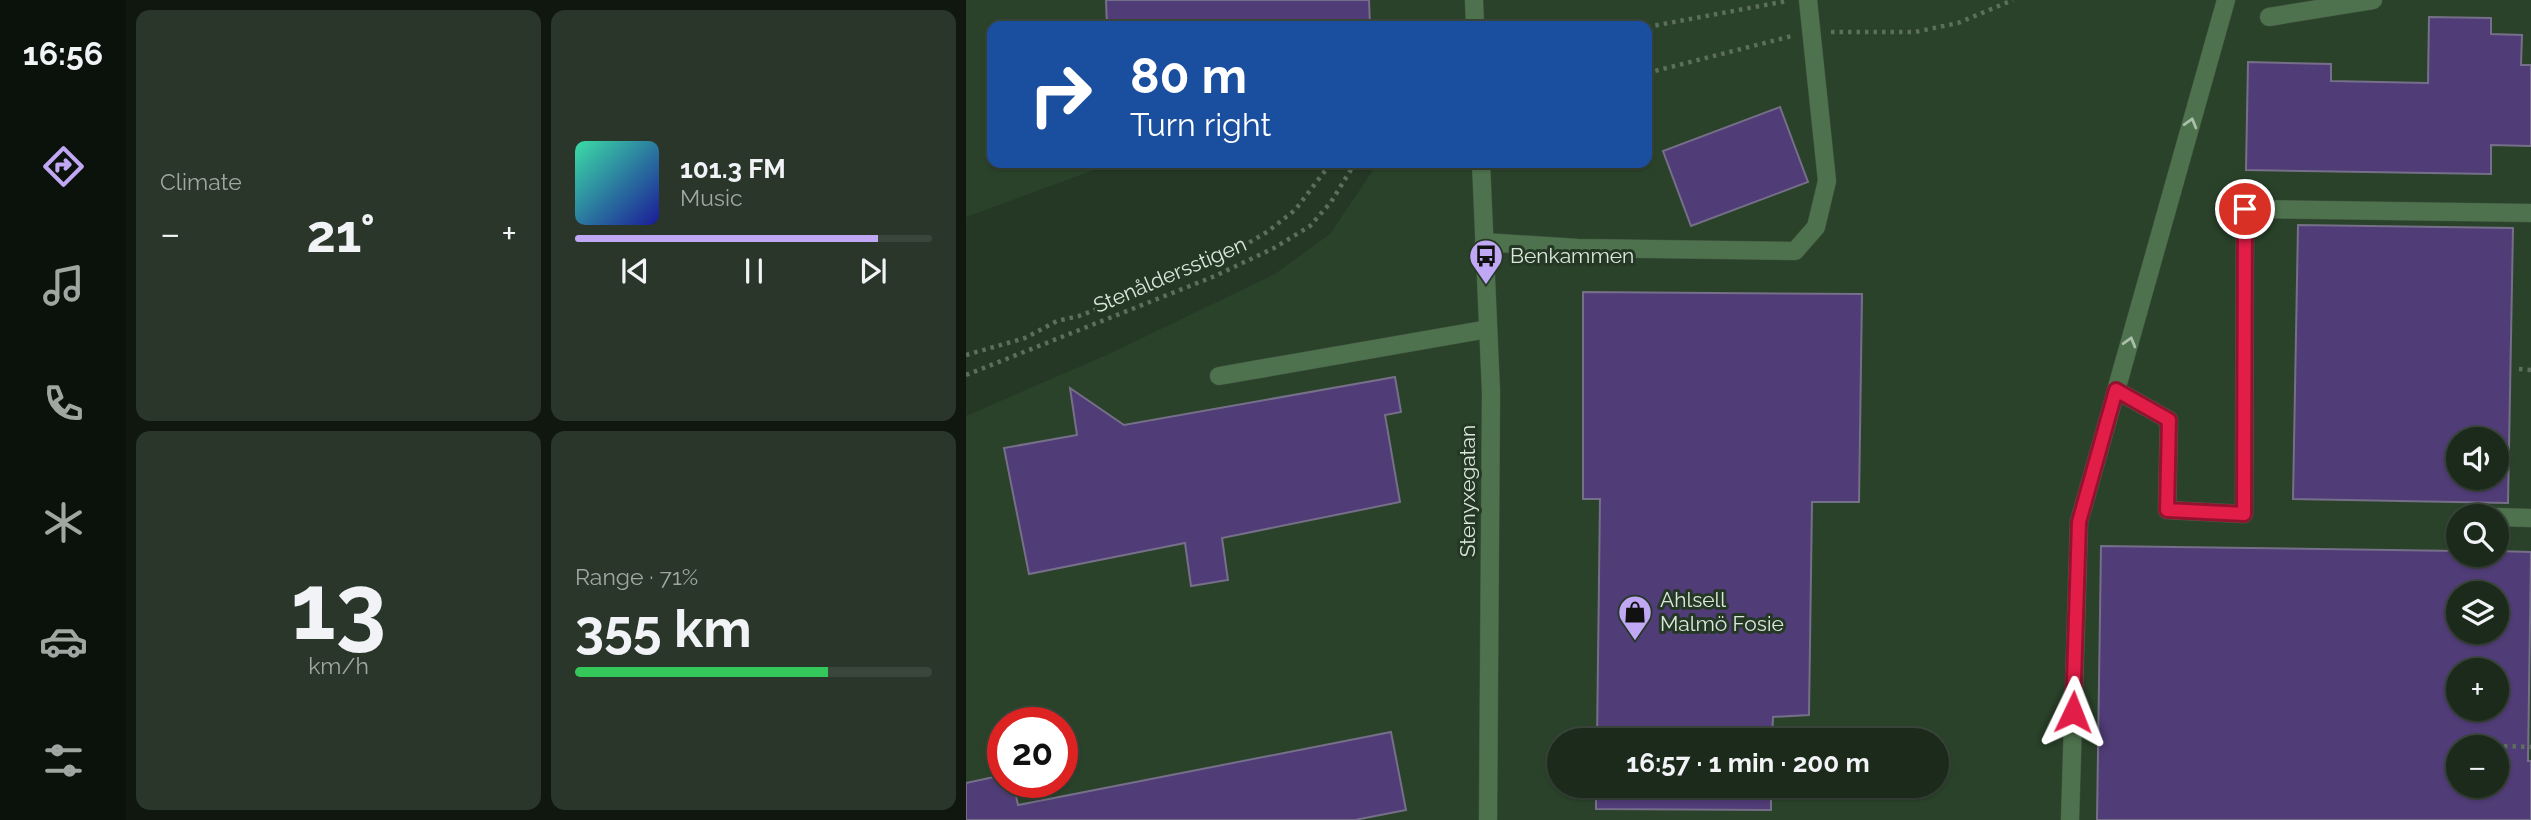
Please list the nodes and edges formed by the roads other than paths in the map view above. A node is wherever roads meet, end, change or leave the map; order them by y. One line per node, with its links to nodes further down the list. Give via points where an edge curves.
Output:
1 (1474, 0): 6 (street)
2 (1808, 0): 9 (street, via 1827,181 1816,227 1795,251)
3 (2225, 0): 12 (street, one-way to 3)
4 (2373, 0): 5 (street)
5 (2269, 16)
6 (1475, 21)
7 (1481, 168): 9 (street, Stenyxegatan)
8 (2531, 213): 12 (street, via 2245,209 2244,514 2167,510 2169,420)
9 (1484, 242): 10 (street, Stenyxegatan)
10 (1488, 329): 11 (street); 15 (street, Stenyxegatan)
11 (1219, 376)
12 (2116, 390): 16 (street, via 2079,522)
13 (2509, 517): 14 (street)
14 (2531, 518)
15 (1488, 820)
16 (2070, 820)

